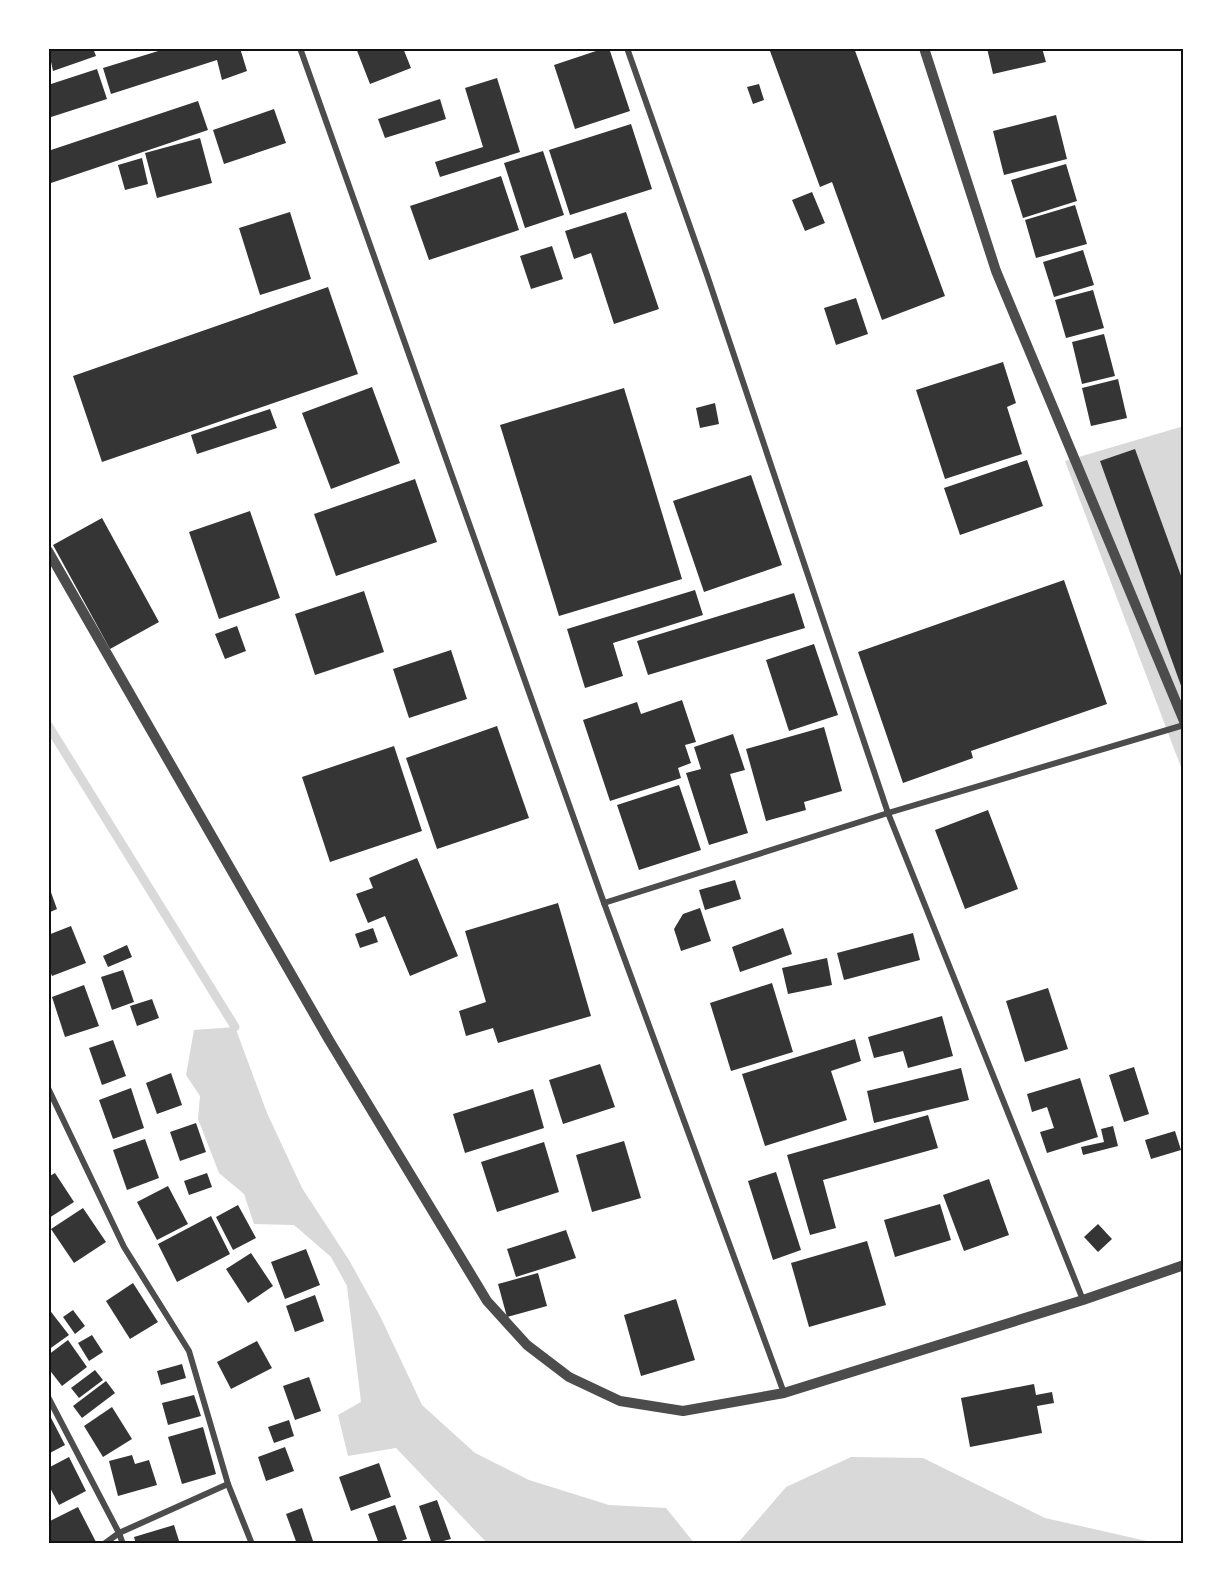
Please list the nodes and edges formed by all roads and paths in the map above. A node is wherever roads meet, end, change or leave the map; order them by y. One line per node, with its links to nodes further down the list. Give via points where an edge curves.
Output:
1 (300, 48): 7 (street)
2 (627, 48): 6 (street)
3 (924, 48): 5 (street, via 996,271)
4 (48, 550): 11 (street, via 329,1040 487,1301 527,1345 561,1370 620,1401 683,1411)
5 (1184, 723): 6 (street)
6 (888, 813): 7 (street); 10 (street)
7 (604, 903): 11 (street)
8 (48, 1088): 13 (street, via 124,1247 189,1351)
9 (1184, 1265): 10 (street)
10 (1083, 1300): 11 (street)
11 (784, 1393)
12 (48, 1397): 14 (street)
13 (228, 1484): 14 (street); 17 (street)
14 (119, 1533): 15 (street); 16 (street)
15 (104, 1544)
16 (123, 1544)
17 (252, 1544)

